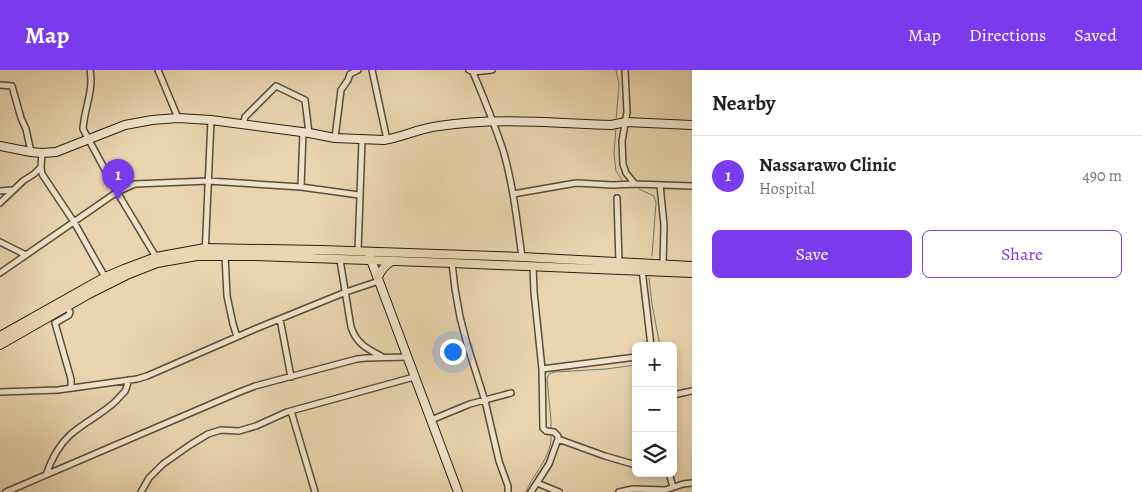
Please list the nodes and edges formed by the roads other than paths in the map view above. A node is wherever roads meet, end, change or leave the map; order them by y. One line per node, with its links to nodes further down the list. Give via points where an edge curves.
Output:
1 (90, 70): 17 (street, via 92,78 83,129)
2 (158, 70): 9 (street)
3 (358, 70): 16 (street, via 350,74 341,90)
4 (372, 70): 19 (street)
5 (471, 70): 6 (street); 11 (street)
6 (492, 70)
7 (625, 70): 12 (street, via 627,112)
8 (0, 85): 21 (street, via 12,86)
9 (178, 118): 10 (main road); 17 (main road, via 125,125)
10 (211, 120): 14 (main road); 24 (street)
11 (492, 121): 12 (main road, via 611,125); 19 (main road, via 437,126); 32 (street)
12 (623, 122): 13 (main road); 25 (street, via 623,164)
13 (692, 124)
14 (243, 125): 15 (main road); 15 (street, via 244,117 276,86 305,100)
15 (306, 132): 16 (main road); 28 (street)
16 (334, 138): 18 (main road)
17 (89, 140): 22 (main road, via 56,152); 31 (street)
18 (362, 140): 19 (main road); 33 (street)
19 (387, 140)
20 (0, 146): 21 (main road)
21 (31, 152): 22 (main road)
22 (42, 153): 23 (street)
23 (41, 167): 29 (street); 36 (street, via 42,174)
24 (208, 181): 28 (street); 31 (street, via 135,184); 39 (street)
25 (635, 184): 26 (street); 32 (street, via 576,183)
26 (660, 185): 27 (street); 49 (street)
27 (692, 186)
28 (301, 188): 33 (street)
29 (12, 190): 30 (street); 35 (street)
30 (0, 191)
31 (117, 192): 36 (street); 43 (street)
32 (513, 194): 44 (street)
33 (359, 195): 38 (street)
34 (617, 198): 47 (street)
35 (0, 202)
36 (74, 222): 40 (street); 55 (street)
37 (0, 242): 40 (street)
38 (358, 251): 39 (main road); 42 (main road)
39 (205, 252): 41 (main road); 43 (main road); 58 (main road, via 150,266)
40 (26, 254): 53 (street)
41 (225, 255): 45 (main road); 61 (street, via 226,296)
42 (370, 256): 44 (main road); 45 (main road); 46 (main road); 56 (main road)
43 (156, 257): 55 (main road)
44 (522, 257): 47 (main road)
45 (340, 260): 57 (street)
46 (392, 261): 48 (main road); 56 (main road, via 382,268)
47 (619, 262): 52 (main road)
48 (452, 263): 50 (main road); 76 (street, via 460,317)
49 (663, 264): 51 (main road); 52 (main road)
50 (533, 266): 52 (main road); 67 (street)
51 (692, 266)
52 (642, 267): 54 (main road); 62 (street)
53 (0, 273)
54 (692, 273)
55 (105, 277): 60 (main road)
56 (378, 279): 57 (street); 64 (main road)
57 (346, 292): 59 (street); 65 (street, via 354,334 365,348)
58 (67, 307): 63 (main road); 71 (street, via 69,314 55,323)
59 (280, 319): 61 (street); 68 (street)
60 (0, 336)
61 (237, 337): 70 (street, via 147,376)
62 (651, 342)
63 (0, 345)
64 (407, 357): 65 (street); 69 (main road)
65 (383, 358): 68 (street, via 357,359)
66 (632, 358): 67 (street)
67 (542, 369): 79 (street, via 544,428)
68 (290, 377): 81 (street, via 237,392)
69 (414, 377): 77 (street); 78 (main road)
70 (129, 380): 71 (street); 81 (street, via 125,392 68,436)
71 (71, 388): 73 (street)
72 (692, 391): 75 (street)
73 (0, 392)
74 (510, 393): 76 (street)
75 (677, 394)
76 (485, 401): 78 (street); 91 (street)
77 (290, 411): 88 (street, via 239,431 221,430 208,434 163,464 149,478); 89 (street)
78 (431, 420): 90 (main road)
79 (558, 439): 80 (street); 83 (street)
80 (632, 463)
81 (46, 475): 87 (street)
82 (670, 477): 85 (street)
83 (537, 483): 92 (street); 93 (street)
84 (692, 483): 85 (street)
85 (673, 487): 94 (street)
86 (0, 489): 87 (street)
87 (7, 492)
88 (142, 492)
89 (314, 492)
90 (458, 492)
91 (508, 492)
92 (531, 492)
93 (560, 492)
94 (619, 492)

